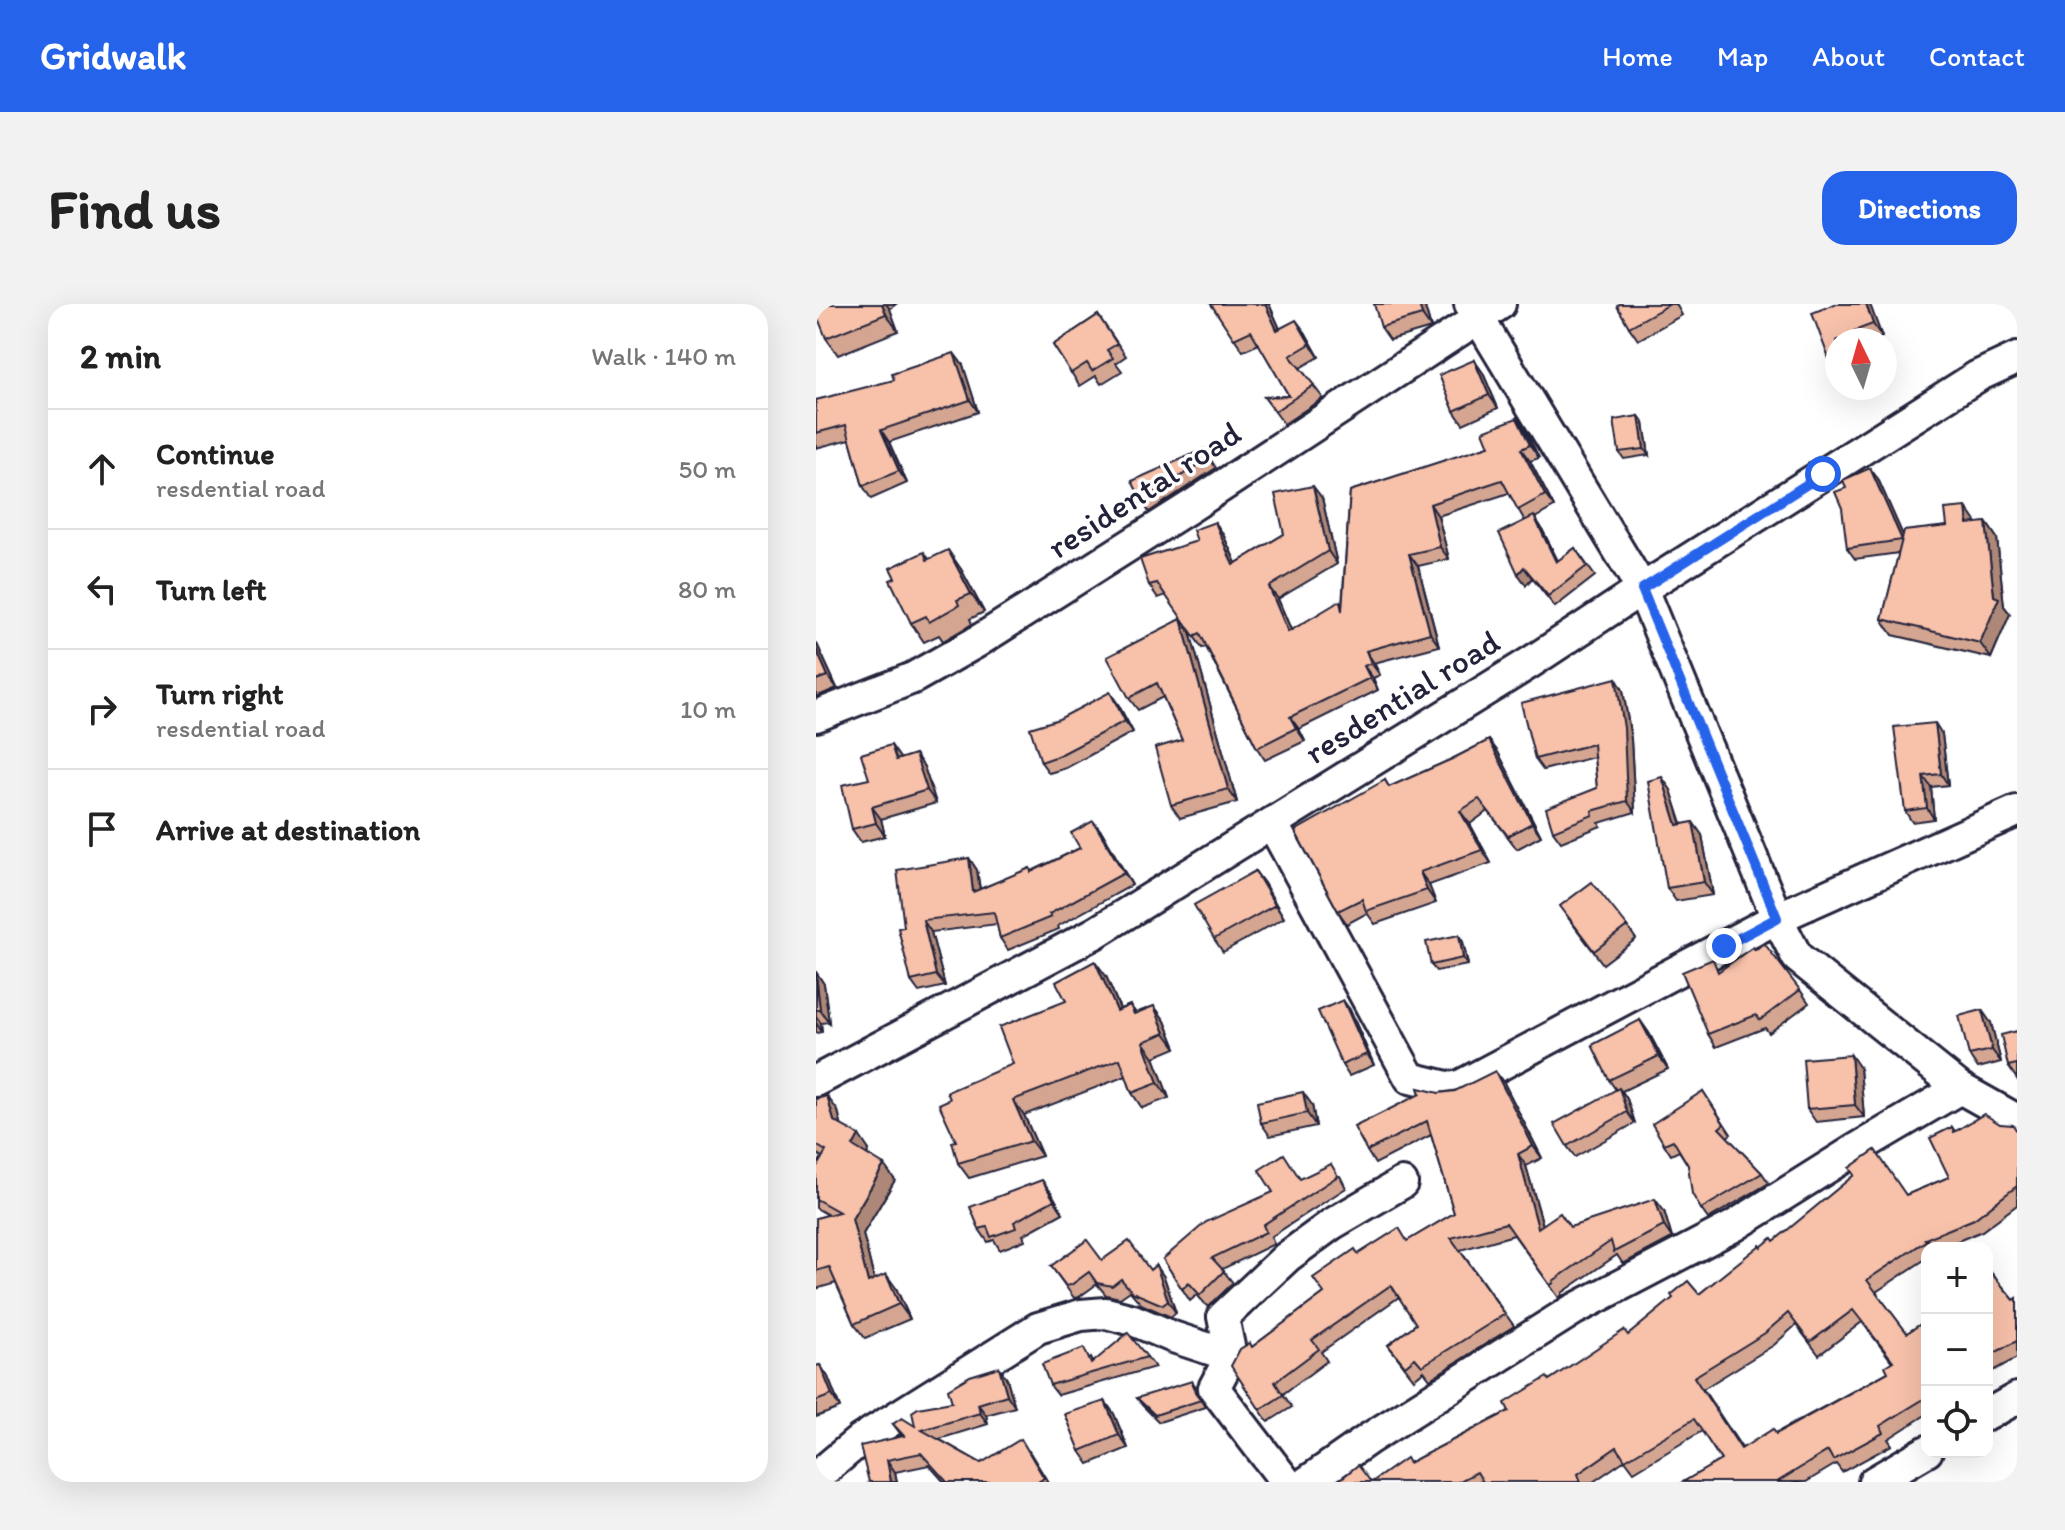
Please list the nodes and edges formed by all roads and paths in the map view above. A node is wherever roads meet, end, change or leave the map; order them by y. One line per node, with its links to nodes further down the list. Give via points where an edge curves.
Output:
1 (1482, 309): 3 (street); 4 (street, residental road, via 1193,505 975,643 913,678)
2 (2017, 358): 3 (street, resdential road, via 1978,376)
3 (1642, 589): 6 (street, resdential road); 7 (street)
4 (816, 716)
5 (2017, 811): 7 (street)
6 (1272, 823): 7 (street, via 1410,1078 1451,1088); 8 (street, resdential road, via 1095,933)
7 (1777, 918): 9 (street, via 1797,957)
8 (816, 1081)
9 (1960, 1088): 10 (street); 18 (street, via 1734,1226 1573,1310)
10 (2017, 1120)
11 (1402, 1183): 12 (street, via 1287,1257 1223,1317)
12 (1231, 1356): 16 (street, via 1133,1320 1106,1313 1081,1315 1038,1328 860,1440); 17 (street, via 1214,1388)
13 (2017, 1398): 14 (street)
14 (1993, 1412)
15 (1921, 1455): 19 (street)
16 (816, 1477)
17 (1286, 1482)
18 (1307, 1482)
19 (1874, 1482)

